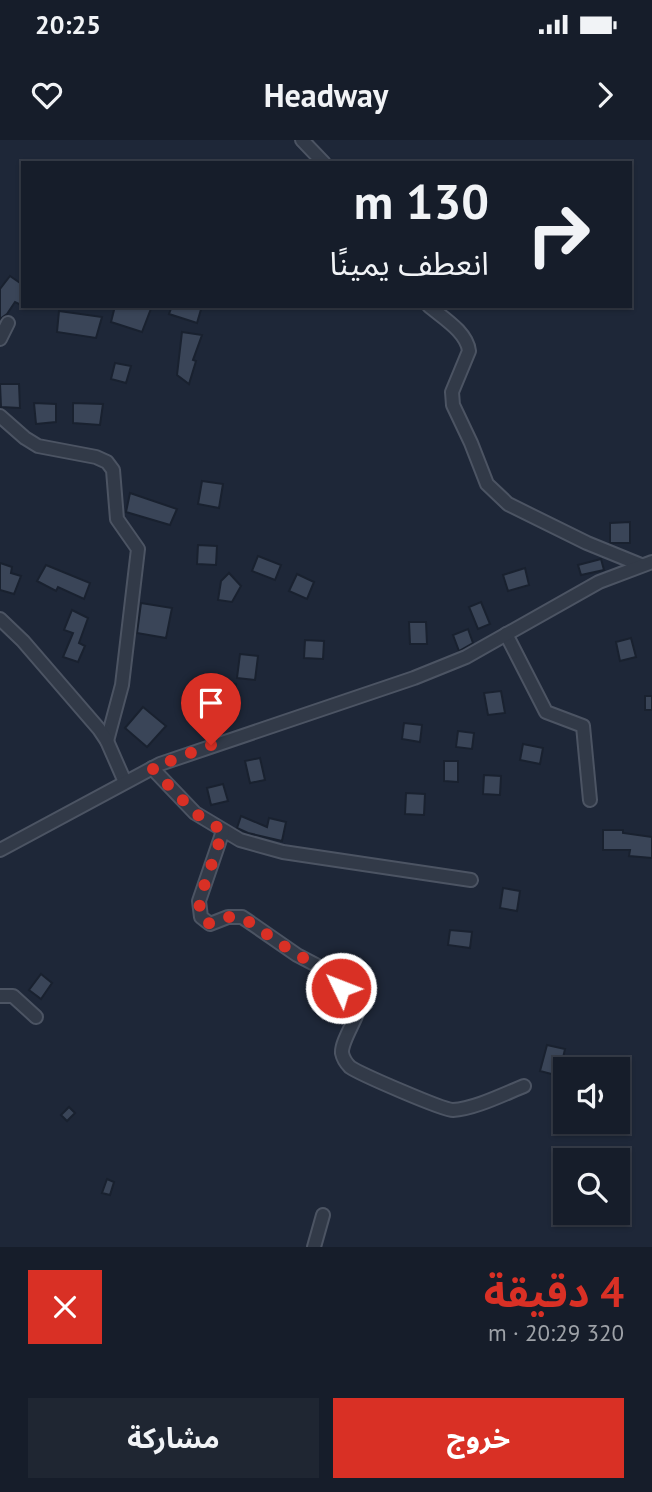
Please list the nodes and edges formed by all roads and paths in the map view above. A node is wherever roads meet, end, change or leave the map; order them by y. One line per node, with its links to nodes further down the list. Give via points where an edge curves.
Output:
1 (302, 140): 2 (street)
2 (322, 161)
3 (431, 308): 7 (street, via 468,344 452,392 453,405 487,484 508,504 587,543)
4 (8, 323): 5 (street)
5 (0, 339)
6 (0, 416): 10 (street, via 38,446 96,457 113,470 117,519 138,548 122,685)
7 (646, 564): 9 (street, via 599,582)
8 (0, 619): 10 (street)
9 (506, 634): 11 (street, via 414,678); 13 (street, via 546,712 583,726)
10 (107, 741): 12 (street)
11 (152, 768): 12 (street); 14 (street, via 195,813)
12 (125, 782): 15 (street)
13 (590, 800)
14 (223, 831): 16 (street, via 283,852); 19 (street, via 199,901 201,917 210,924 242,917 314,963 355,997 359,1008 342,1047 349,1066 447,1110 462,1109)
15 (0, 850)
16 (471, 880)
17 (0, 996): 18 (street, via 13,996)
18 (36, 1017)
19 (524, 1086)
20 (323, 1216): 21 (street)
21 (314, 1247)

